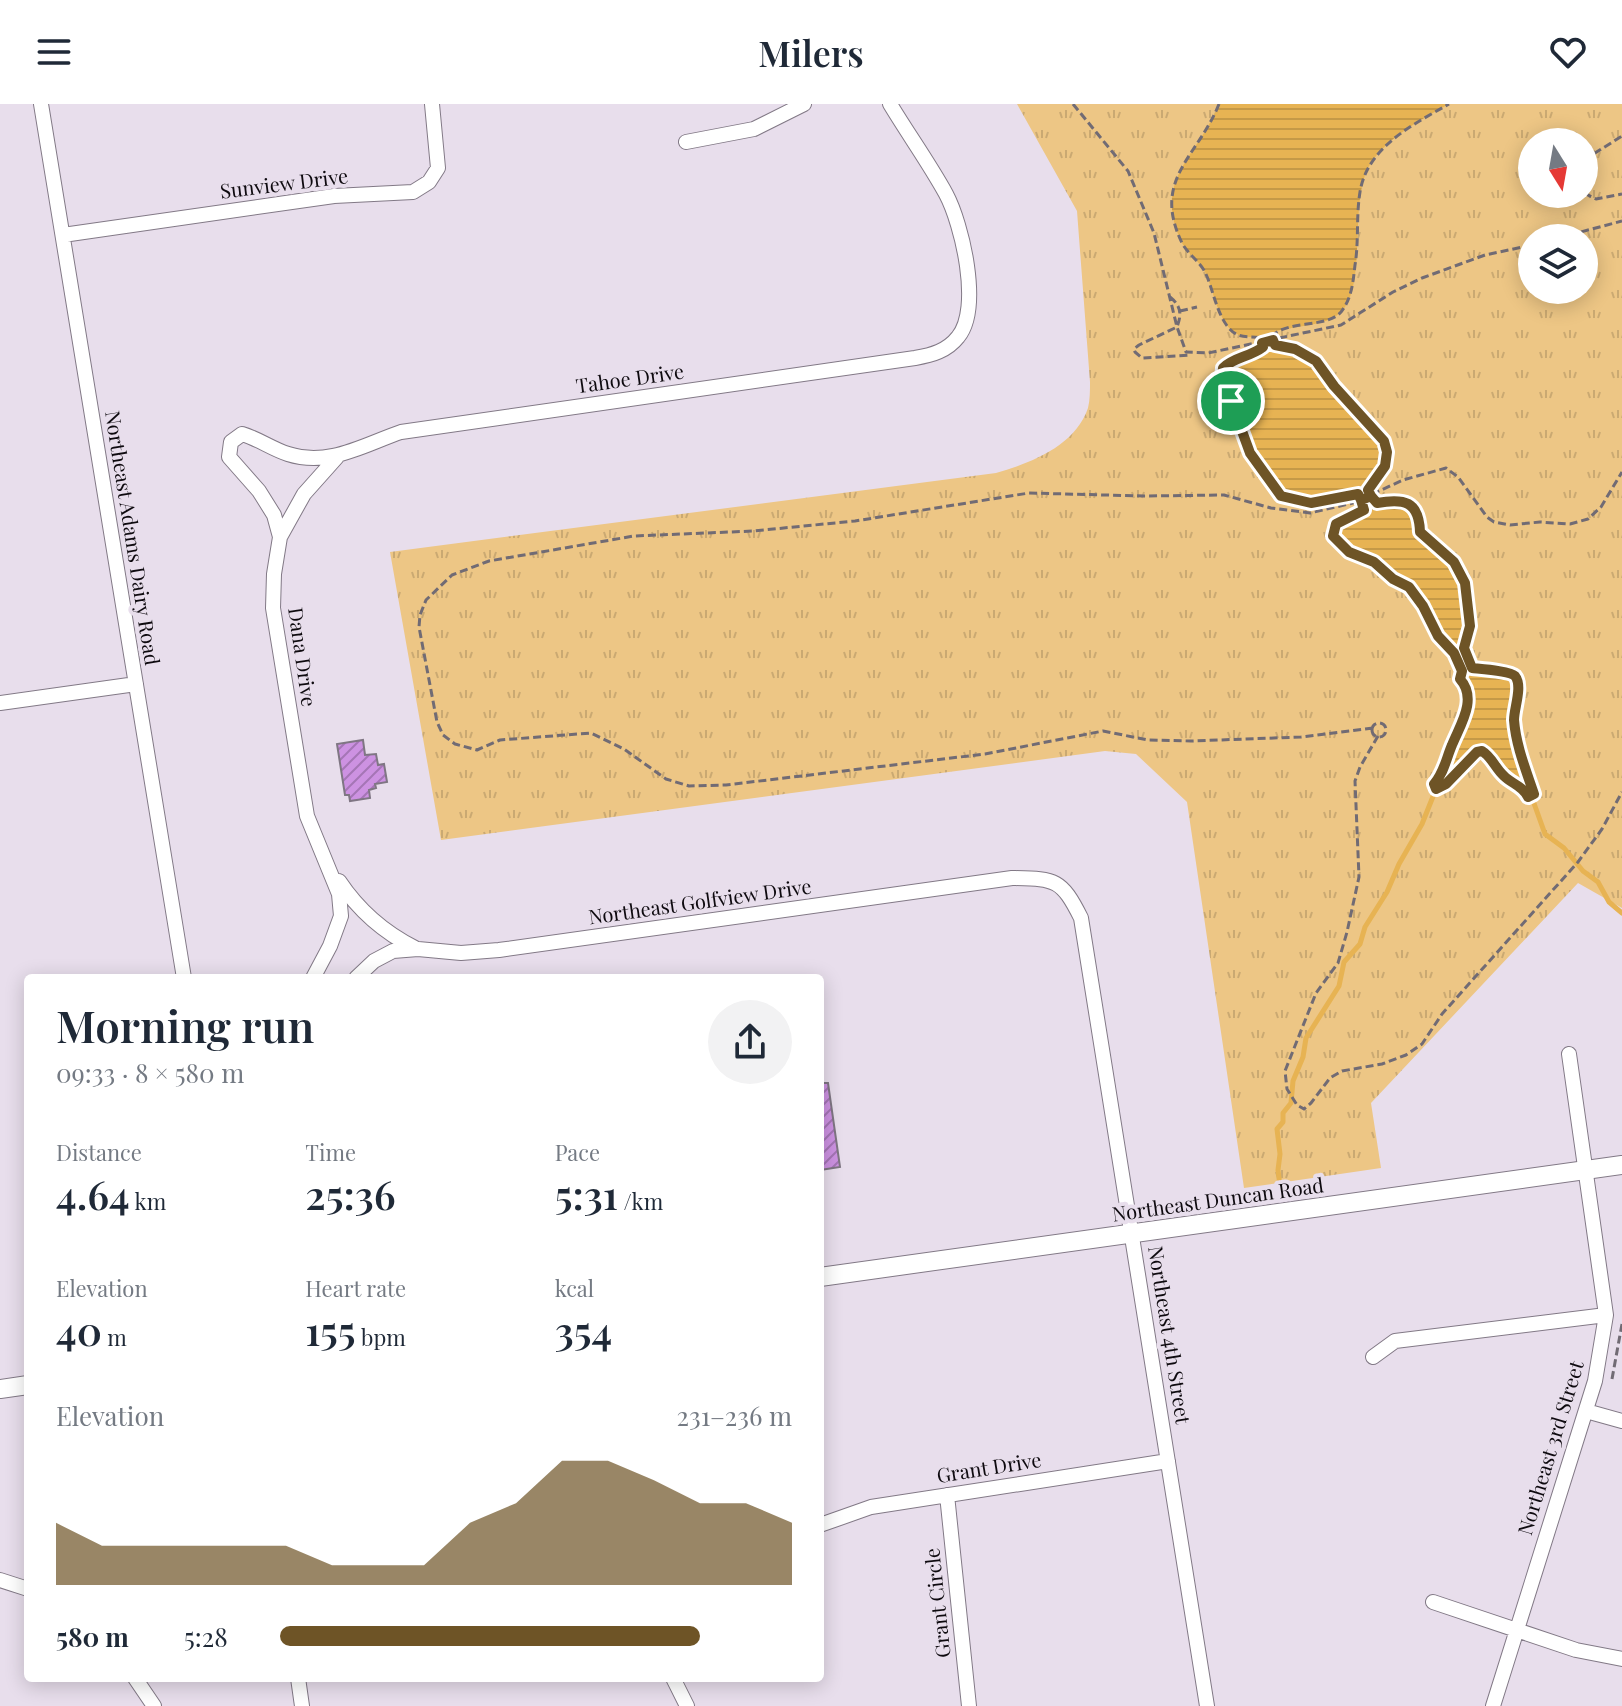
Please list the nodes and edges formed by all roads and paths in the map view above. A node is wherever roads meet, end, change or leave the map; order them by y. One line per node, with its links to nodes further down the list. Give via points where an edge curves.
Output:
1 (41, 104): 15 (street, Northeast Adams Dairy Road)
2 (432, 104): 15 (street, Sunview Drive, via 438,168 413,192 334,196)
3 (804, 104): 9 (street, via 754,129)
4 (890, 104): 24 (street, Tahoe Drive, via 947,196 965,256 969,314 961,335 947,348 932,355 401,432)
5 (1073, 104): 17 (path, via 1128,171 1154,233)
6 (1219, 104): 22 (path, via 1175,181 1172,215 1188,253 1205,271 1229,328)
7 (1449, 104): 21 (path, via 1384,147 1366,172 1354,281 1341,313 1277,331)
8 (1622, 136): 10 (path)
9 (686, 142)
10 (1598, 151)
11 (1622, 194): 12 (path)
12 (1598, 199)
13 (1622, 221): 14 (path)
14 (1598, 227)
15 (63, 235): 29 (street, Northeast Adams Dairy Road)
16 (1518, 248): 21 (path, via 1422,278 1341,325)
17 (1170, 297): 19 (path); 20 (path)
18 (1197, 307): 19 (path)
19 (1180, 311): 20 (path)
20 (1177, 327): 23 (path, via 1186,352); 23 (path, via 1139,345 1136,355)
21 (1273, 340): 22 (path); 26 (path, via 1316,361 1384,441 1385,466 1368,490)
22 (1262, 343): 23 (path); 27 (path, via 1261,349 1230,362 1221,372 1250,453 1276,493 1288,499 1318,502 1358,494)
23 (1194, 354)
24 (337, 457): 28 (street, Tahoe Drive, via 304,494); 28 (street, Tahoe Drive, via 286,454 242,434 231,442 229,457 262,495)
25 (1622, 472): 26 (path, via 1595,514 1570,524 1494,522 1446,468)
26 (1371, 496): 27 (path); 27 (path, via 1377,503 1398,499 1411,506 1424,537 1459,568 1469,618 1464,648 1472,668 1507,671 1516,678 1514,722 1534,794 1528,797 1482,751 1436,789 1466,709 1462,671 1409,587 1349,552 1333,536 1336,524 1364,510)
27 (1361, 500): 31 (path, via 1310,513 1224,495 1029,493 855,521 634,536 470,567 432,592 419,627 437,722 455,744 477,750 500,740 591,733 666,779 689,786 985,754 1103,731 1191,741)
28 (280, 537): 34 (street, Dana Drive, via 274,574 277,635 307,816)
29 (136, 684): 30 (street); 37 (street, Northeast Adams Dairy Road)
30 (0, 703)
31 (1373, 728): 32 (path); 32 (path, via 1385,726)
32 (1378, 736): 33 (path, via 1355,781 1359,877 1347,932 1338,963 1316,993 1286,1062 1287,1089 1297,1105 1307,1108 1342,1071 1396,1060 1422,1044 1442,1014 1578,862)
33 (1622, 792)
34 (330, 867): 36 (street, Dana Drive, via 356,906 382,930); 38 (street, Dana Drive, via 341,916)
35 (1057, 884): 36 (street, Northeast Golfview Drive, via 1012,878 499,950); 43 (street, Northeast 4th Street, via 1069,894 1081,918)
36 (418, 949): 39 (street, Northeast Golfview Drive, via 393,951)
37 (183, 974)
38 (315, 974)
39 (360, 974)
40 (1569, 1054): 42 (street, Northeast 3rd Street)
41 (1622, 1165): 42 (street, Northeast Duncan Road)
42 (1585, 1171): 43 (street, Northeast Duncan Road); 45 (street, Northeast 3rd Street)
43 (1133, 1234): 44 (street, Northeast Duncan Road); 51 (street, Northeast 4th Street)
44 (824, 1276)
45 (1606, 1315): 46 (street, via 1395,1341); 49 (street, Northeast 3rd Street)
46 (1373, 1357)
47 (24, 1386): 48 (street)
48 (0, 1389)
49 (1586, 1411): 50 (street); 57 (street, Northeast 3rd Street)
50 (1622, 1421)
51 (1168, 1461): 52 (street, Grant Drive); 66 (street, Northeast 4th Street)
52 (947, 1495): 53 (street, Grant Drive, via 871,1507); 65 (street, Grant Circle)
53 (824, 1524)
54 (0, 1580): 55 (street)
55 (24, 1588)
56 (1433, 1602): 57 (street)
57 (1516, 1631): 58 (street); 67 (street, Northeast 3rd Street)
58 (1622, 1659)
59 (138, 1682): 62 (street)
60 (299, 1682): 63 (street)
61 (675, 1682): 64 (street)
62 (154, 1706)
63 (302, 1706)
64 (687, 1706)
65 (969, 1706)
66 (1207, 1706)
67 (1493, 1706)

